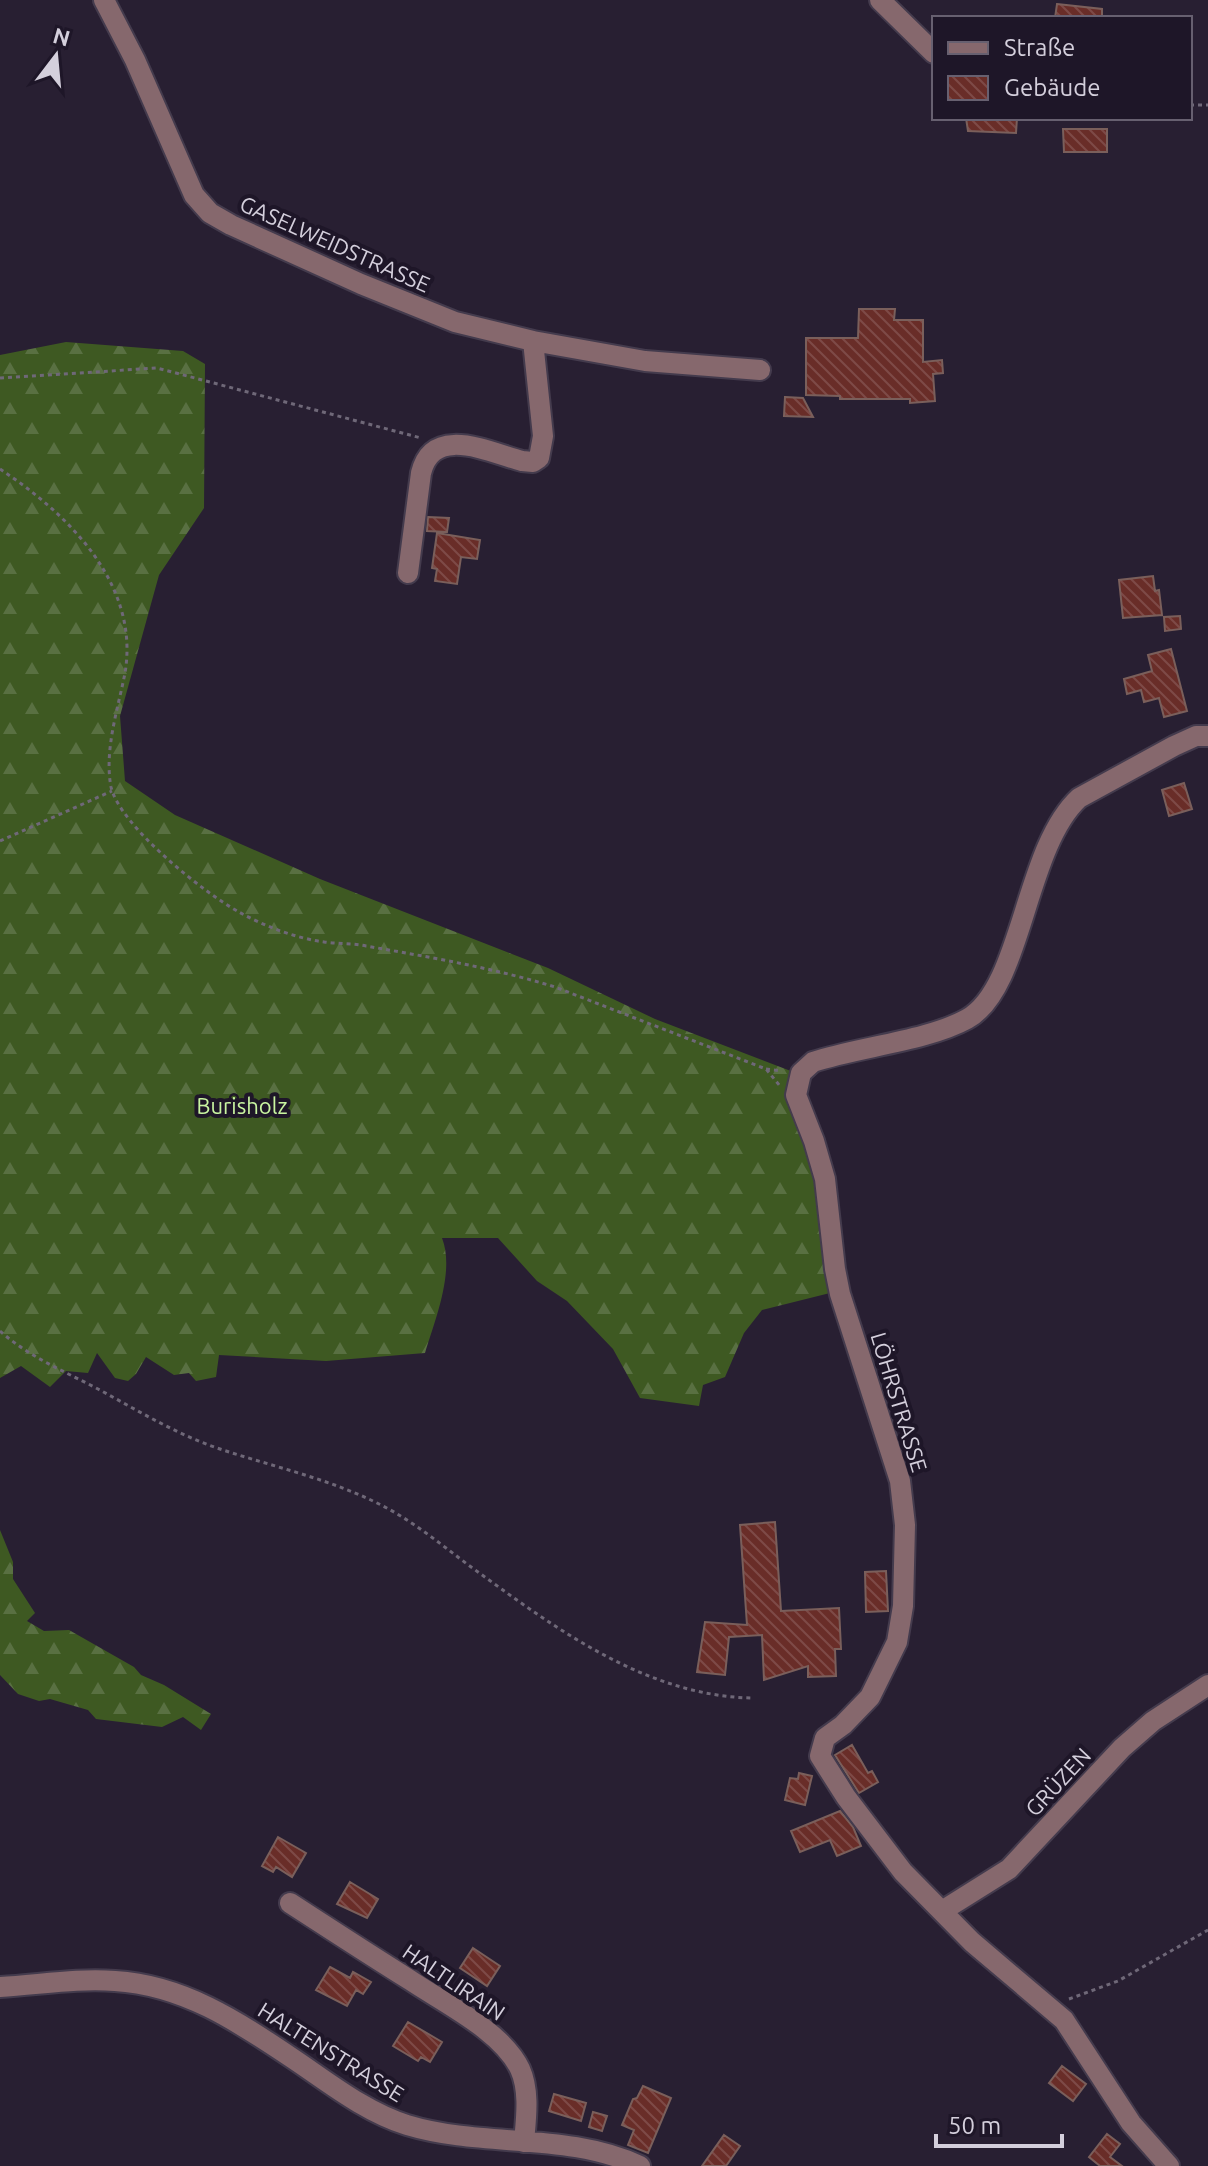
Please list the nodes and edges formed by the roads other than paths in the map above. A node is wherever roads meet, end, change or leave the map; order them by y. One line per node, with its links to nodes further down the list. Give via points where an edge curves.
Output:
1 (104, 0): 4 (street, GASELWEIDSTRASSE, via 190,186 210,213 434,315)
2 (880, 0): 3 (street)
3 (932, 51)
4 (533, 341): 5 (street, GASELWEIDSTRASSE, via 645,361); 6 (street, via 543,436 539,458 522,461 448,444 433,449 423,465)
5 (760, 370)
6 (408, 573)
7 (1208, 736): 10 (street, LÖHRSTRASSE, via 1174,746 1070,807 1046,845 1001,974 983,1007 940,1030 813,1062 797,1086 825,1179 840,1294 900,1481 905,1525 897,1642 870,1697 825,1738 820,1756 876,1838)
8 (1208, 1685): 10 (street, GRÜZEN, via 1122,1748 1009,1869)
9 (290, 1903): 12 (street, HALTLIRAIN, via 472,2021 506,2049 524,2081)
10 (942, 1911): 14 (street, LÖHRSTRASSE, via 1064,2020 1131,2123)
11 (0, 1987): 12 (street, HALTENSTRASSE, via 113,1980 164,1990 227,2015 385,2116 436,2133)
12 (524, 2142): 13 (street, HALTENSTRASSE, via 592,2149)
13 (640, 2166)
14 (1169, 2166)

